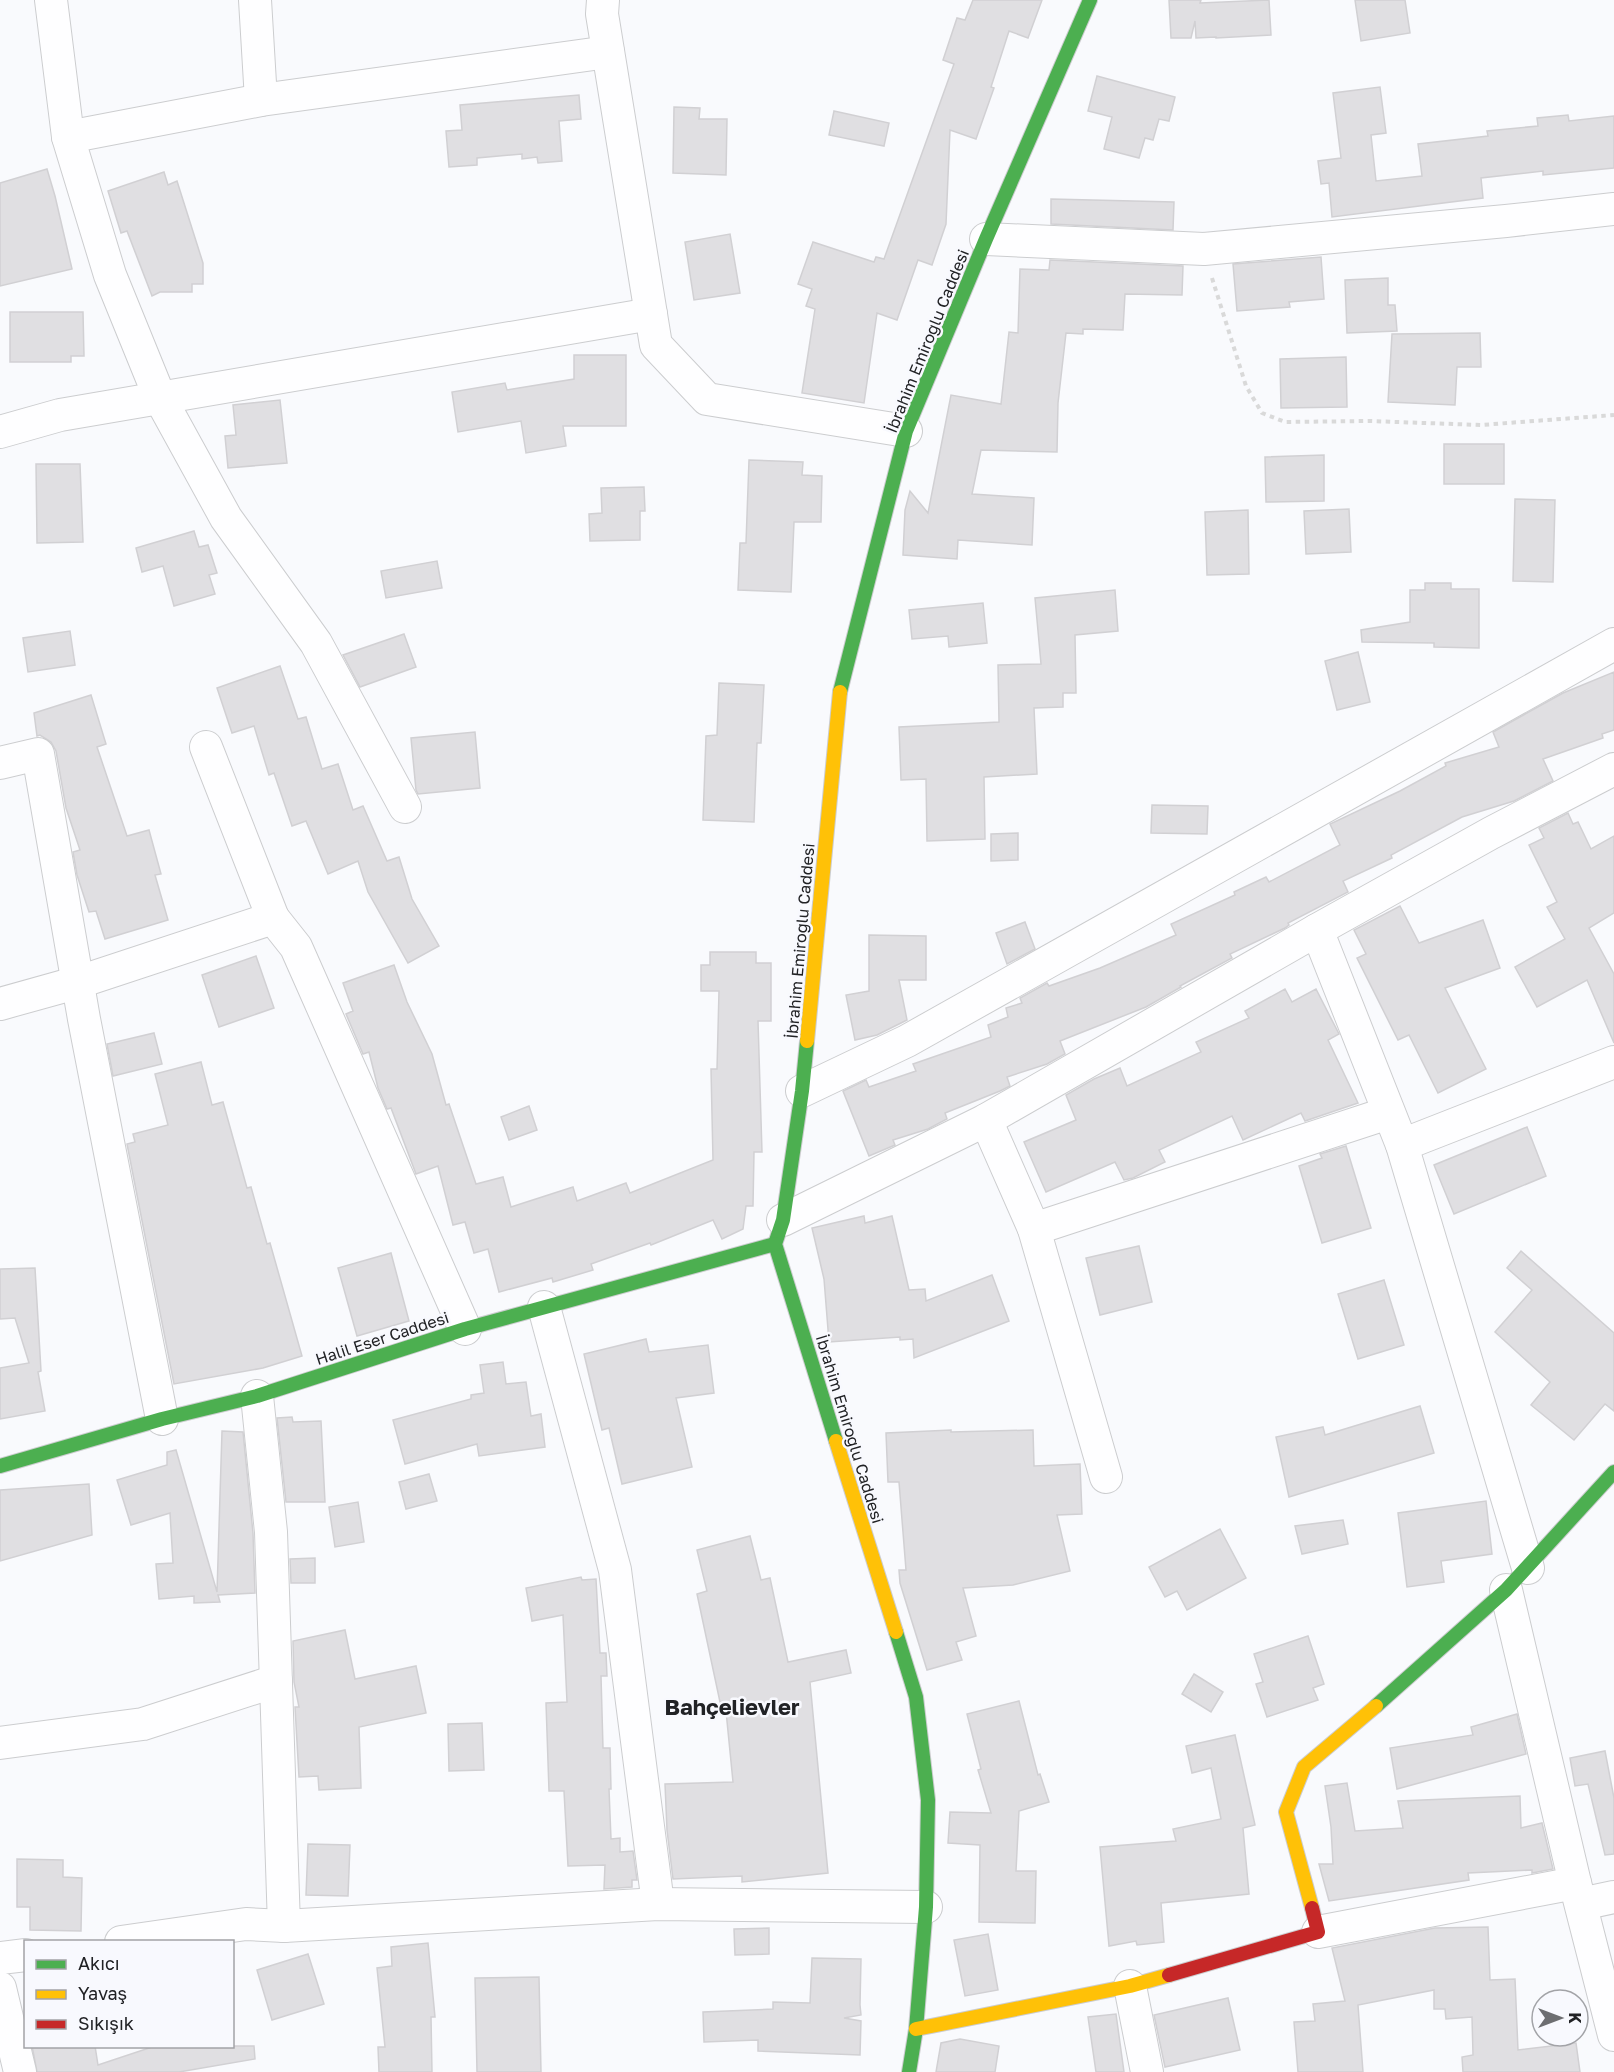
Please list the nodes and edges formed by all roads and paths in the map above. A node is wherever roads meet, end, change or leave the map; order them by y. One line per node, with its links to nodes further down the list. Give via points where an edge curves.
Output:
1 (51, 0): 7 (street)
2 (255, 0): 6 (street)
3 (603, 0): 5 (street)
4 (1090, 0): 9 (street, İbrahim Emiroğlu Caddesi)
5 (608, 52): 6 (street); 11 (street)
6 (261, 100): 7 (street)
7 (68, 137): 12 (street, via 110,275)
8 (1614, 209): 10 (street)
9 (986, 239): 10 (street); 14 (street, İbrahim Emiroğlu Caddesi)
10 (1204, 249): 13 (path, via 1246,386 1262,413 1285,422 1481,425)
11 (651, 314): 12 (street); 14 (street, via 656,345 707,399)
12 (160, 398): 15 (street, via 60,415); 20 (street, via 226,518 316,643)
13 (1614, 415)
14 (906, 431): 26 (street, İbrahim Emiroğlu Caddesi, via 840,692)
15 (0, 432)
16 (1614, 644): 26 (street, via 907,1041)
17 (206, 747): 21 (street)
18 (0, 763): 23 (street, via 38,754)
19 (1614, 769): 22 (street)
20 (405, 807)
21 (273, 918): 23 (street); 33 (street, via 296,947)
22 (1317, 930): 27 (street); 28 (street)
23 (79, 982): 24 (street); 35 (street)
24 (0, 1004)
25 (1614, 1062): 29 (street)
26 (802, 1091): 31 (street, İbrahim Emiroğlu Caddesi)
27 (1389, 1113): 29 (street); 30 (street)
28 (986, 1120): 30 (street); 31 (street)
29 (1401, 1145): 39 (street)
30 (1034, 1229): 38 (street)
31 (779, 1232): 32 (street, Halil Eser Caddesi); 46 (street, İbrahim Emiroğlu Caddesi, via 916,1697 928,1800)
32 (544, 1307): 33 (street, Halil Eser Caddesi); 45 (street, via 615,1570)
33 (465, 1329): 34 (street, Halil Eser Caddesi)
34 (257, 1396): 35 (street, Halil Eser Caddesi); 41 (street, via 271,1532)
35 (162, 1419): 36 (street, Halil Eser Caddesi)
36 (0, 1466)
37 (1614, 1472): 39 (street)
38 (1106, 1477)
39 (1528, 1568): 40 (street)
40 (1506, 1590): 43 (street); 48 (street, via 1304,1767 1286,1812)
41 (276, 1682): 42 (street, via 143,1725); 47 (street)
42 (0, 1743)
43 (1578, 1893): 44 (street); 48 (street); 55 (street)
44 (1614, 1897)
45 (657, 1904): 46 (street); 47 (street)
46 (926, 1907): 54 (street, İbrahim Emiroğlu Caddesi)
47 (284, 1926): 49 (street, via 246,1924)
48 (1317, 1932): 52 (street)
49 (128, 1940)
50 (24, 1955): 51 (street)
51 (0, 1958)
52 (1130, 1986): 54 (street); 58 (street)
53 (0, 1988): 56 (street)
54 (916, 2030): 57 (street, İbrahim Emiroğlu Caddesi)
55 (1614, 2035)
56 (20, 2072)
57 (909, 2072)
58 (1147, 2072)

